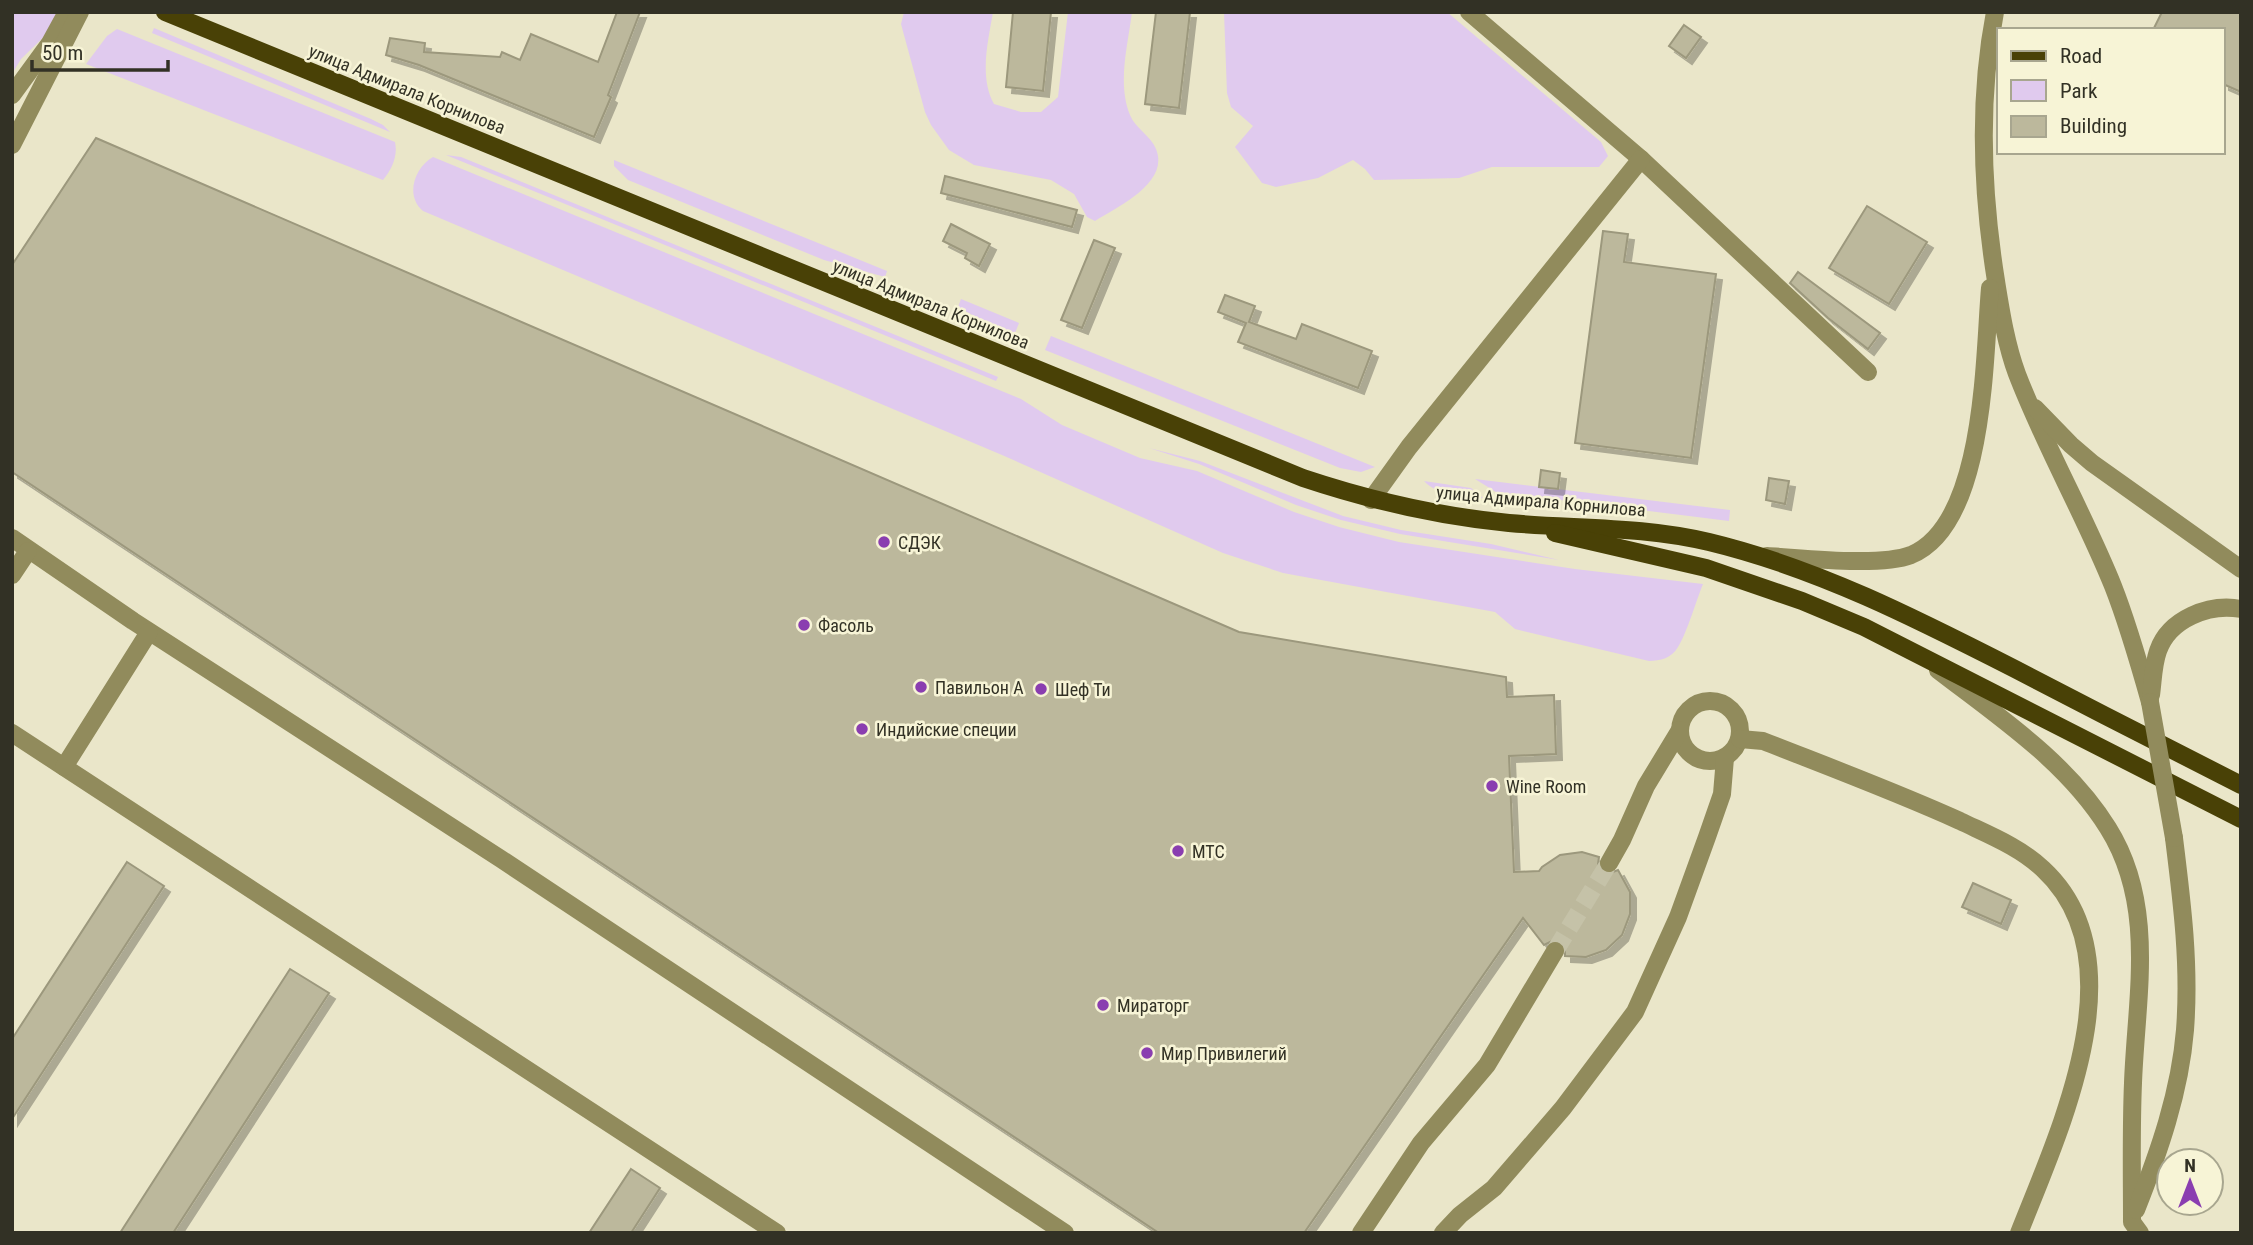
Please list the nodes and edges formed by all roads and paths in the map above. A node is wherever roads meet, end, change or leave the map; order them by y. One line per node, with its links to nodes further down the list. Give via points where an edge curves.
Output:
1 (67, 12): 6 (street)
2 (80, 12): 7 (street)
3 (165, 12): 12 (main road, улица Адмирала Корнилова, via 1208,440)
4 (1469, 12): 8 (street)
5 (1995, 12): 9 (street, via 1983,132)
6 (12, 95)
7 (12, 145)
8 (1641, 159): 10 (street); 12 (street)
9 (1992, 260): 11 (street, via 2002,321); 17 (street, via 1986,373 1978,424 1966,480 1939,533 1912,555 1894,559)
10 (1868, 372)
11 (2028, 400): 18 (street, via 2092,463); 23 (street, via 2113,586)
12 (1371, 500): 13 (main road, улица Адмирала Корнилова)
13 (1511, 523): 17 (main road, улица Адмирала Корнилова, via 1616,528 1707,541); 22 (main road, via 1706,568 1802,601)
14 (12, 527): 16 (street)
15 (12, 538): 16 (street)
16 (16, 551): 19 (street); 21 (street)
17 (1760, 556): 29 (main road, улица Адмирала Корнилова, via 1926,623)
18 (2241, 569)
19 (12, 575)
20 (2241, 609): 23 (street, via 2199,612 2176,626 2158,649)
21 (149, 632): 28 (street); 35 (street)
22 (1918, 655): 30 (main road); 33 (street, via 2012,727 2068,778 2109,829 2128,868 2138,913 2140,955 2133,1082)
23 (2150, 702): 33 (street, bridge, via 2186,941 2185,1032 2165,1129)
24 (1680, 730): 26 (street, via 1685,715 1697,704 1714,701 1730,708 1740,722); 27 (street, via 1683,745 1694,757 1709,762); 31 (street, via 1646,786)
25 (12, 733): 28 (street)
26 (1740, 739): 27 (street); 38 (street, via 1763,741 1820,763 2006,843 2042,867 2074,912 2090,969 2086,1034 2058,1135)
27 (1725, 758): 37 (street, via 1721,794 1707,837 1636,1012 1494,1188)
28 (64, 767): 34 (street)
29 (2241, 785)
30 (2241, 819)
31 (1609, 863)
32 (1555, 951): 36 (street, via 1487,1065 1421,1143)
33 (2133, 1229)
34 (777, 1233)
35 (1065, 1233)
36 (1361, 1233)
37 (1443, 1233)
38 (2019, 1233)

